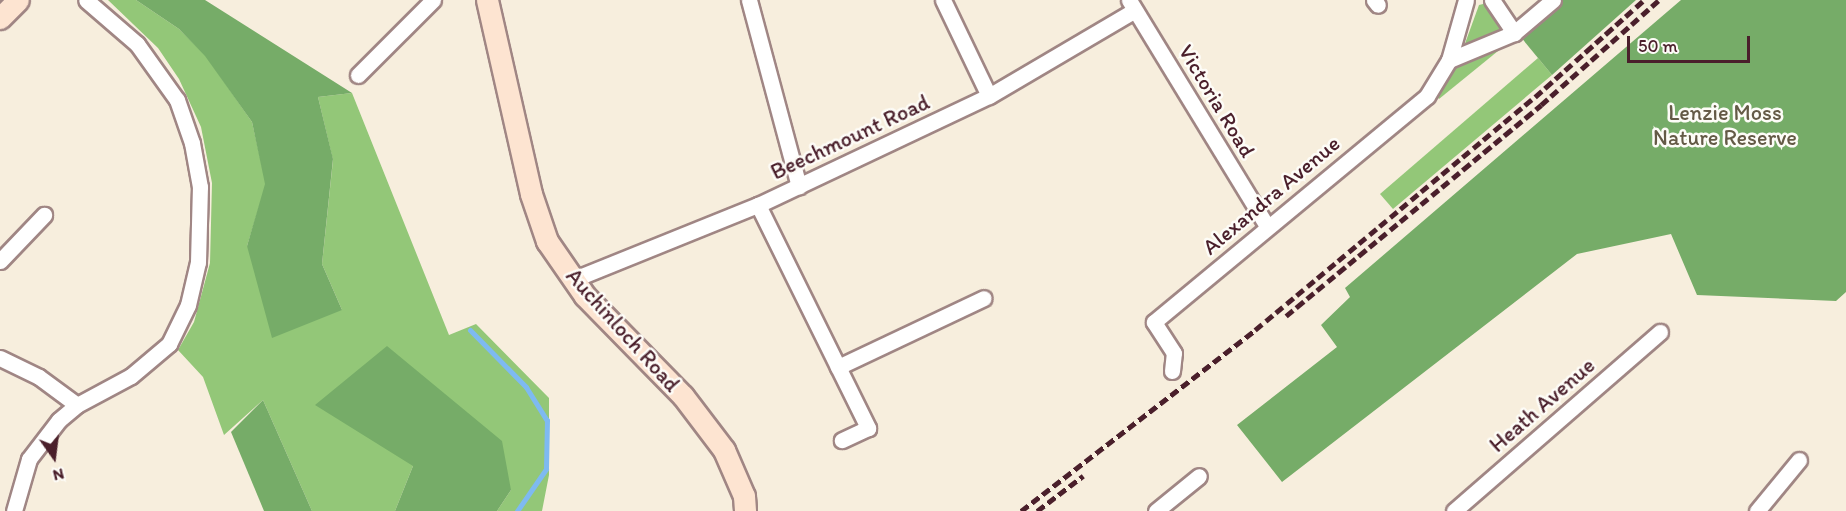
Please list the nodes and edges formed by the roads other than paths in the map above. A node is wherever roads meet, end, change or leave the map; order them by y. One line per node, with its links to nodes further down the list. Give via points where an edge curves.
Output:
1 (18, 0): 11 (main road)
2 (86, 0): 27 (street, via 137,44 177,100 196,164 201,224 198,262 188,305 169,344 131,376)
3 (433, 0): 14 (street)
4 (487, 0): 21 (main road, Auchinloch Road, via 531,194 547,241)
5 (749, 0): 16 (street)
6 (943, 0): 15 (street)
7 (1466, 0): 13 (street, Alexandra Avenue)
8 (1492, 0): 12 (street)
9 (1553, 0): 12 (street)
10 (1132, 5): 15 (street, Beechmount Road); 19 (street, Victoria Road)
11 (0, 18)
12 (1514, 33): 13 (street)
13 (1449, 60): 19 (street, Alexandra Avenue, via 1427,96)
14 (358, 75)
15 (989, 96): 16 (street, Beechmount Road)
16 (799, 186): 17 (street, Beechmount Road)
17 (758, 205): 21 (street, Beechmount Road); 25 (street)
18 (44, 215): 20 (street)
19 (1267, 226): 26 (street, Alexandra Avenue, via 1154,322 1174,353)
20 (0, 261)
21 (572, 279): 32 (main road, Auchinloch Road, via 683,396 724,450 744,496)
22 (984, 298): 25 (street)
23 (1660, 332): 34 (street, Heath Avenue)
24 (0, 358): 27 (street, via 39,377)
25 (838, 367): 28 (street, via 868,428)
26 (1172, 370)
27 (77, 405): 31 (street, via 47,432 29,459)
28 (842, 440)
29 (1799, 460): 35 (street)
30 (1199, 476): 33 (street)
31 (14, 511)
32 (745, 511)
33 (1156, 511)
34 (1454, 511)
35 (1757, 511)

